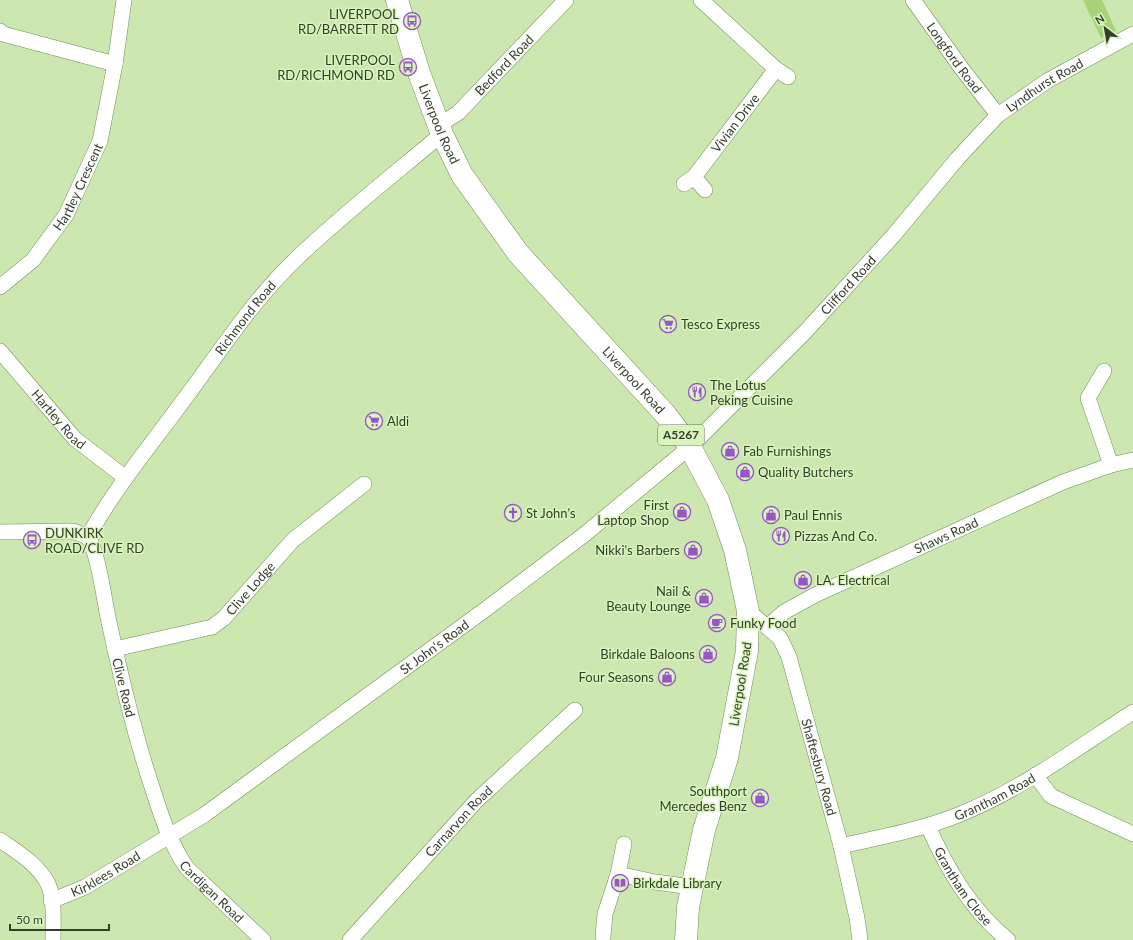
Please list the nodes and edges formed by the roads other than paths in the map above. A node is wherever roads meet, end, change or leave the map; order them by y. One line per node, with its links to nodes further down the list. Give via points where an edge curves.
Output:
1 (124, 0): 8 (street, Hartley Crescent)
2 (397, 0): 10 (main road, Liverpool Road / A5267, via 419,72)
3 (566, 0): 10 (street, Bedford Road)
4 (701, 0): 11 (street, Vivian Drive, via 782,73 689,181)
5 (912, 0): 9 (street, Longford Road)
6 (0, 31): 8 (street, via 3,34)
7 (1133, 34): 9 (street, Lyndhurst Road, via 1047,81)
8 (115, 64): 12 (street, Hartley Crescent, via 100,141 66,215 33,260)
9 (998, 115): 15 (street, Clifford Road, via 957,159 894,236 805,332)
10 (441, 129): 15 (main road, Liverpool Road / A5267, via 462,175 518,253 666,415); 18 (street, Richmond Road, via 274,281)
11 (705, 190)
12 (0, 288)
13 (0, 351): 18 (street, Hartley Road, via 75,439)
14 (1104, 372): 17 (street, via 1088,398)
15 (690, 447): 22 (main road, Liverpool Road / A5267, via 718,500 735,550); 30 (street, St John's Road, via 486,610 204,815)
16 (1133, 460): 17 (street, Shaws Road)
17 (1111, 465): 23 (street, Shaws Road, via 1063,482 815,595 784,612)
18 (126, 478): 21 (street, Richmond Road)
19 (364, 484): 24 (street, Clive Lodge, via 293,540 224,618 212,627)
20 (0, 532): 21 (street, via 73,531)
21 (88, 537): 24 (street, Clive Road, via 94,552)
22 (748, 611): 23 (street, Shaftesbury Road); 35 (main road, Liverpool Road / A5267, via 747,651 729,752 704,830)
23 (767, 627): 33 (street, Shaftesbury Road, via 780,638 789,657)
24 (115, 649): 30 (street, Clive Road, via 141,754 161,817)
25 (575, 710): 40 (street, Carnarvon Road, via 477,800)
26 (1133, 712): 27 (street, Grantham Road)
27 (1035, 775): 28 (street, Grantham Road, via 984,804); 29 (street, via 1051,796)
28 (928, 826): 33 (street, Grantham Road); 43 (street, Grantham Close, via 942,857 970,902)
29 (1133, 834)
30 (170, 835): 36 (street, Kirklees Road, via 85,887); 39 (street, Cardigan Road, via 187,868)
31 (0, 840): 36 (street, via 32,863 48,884)
32 (624, 844): 34 (street)
33 (841, 846): 42 (street, Shaftesbury Road)
34 (618, 874): 35 (street); 37 (street, via 605,914)
35 (692, 887): 41 (main road, Liverpool Road / A5267)
36 (51, 901): 38 (street)
37 (603, 936)
38 (53, 940)
39 (262, 940)
40 (350, 940)
41 (686, 940)
42 (860, 940)
43 (1008, 940)

